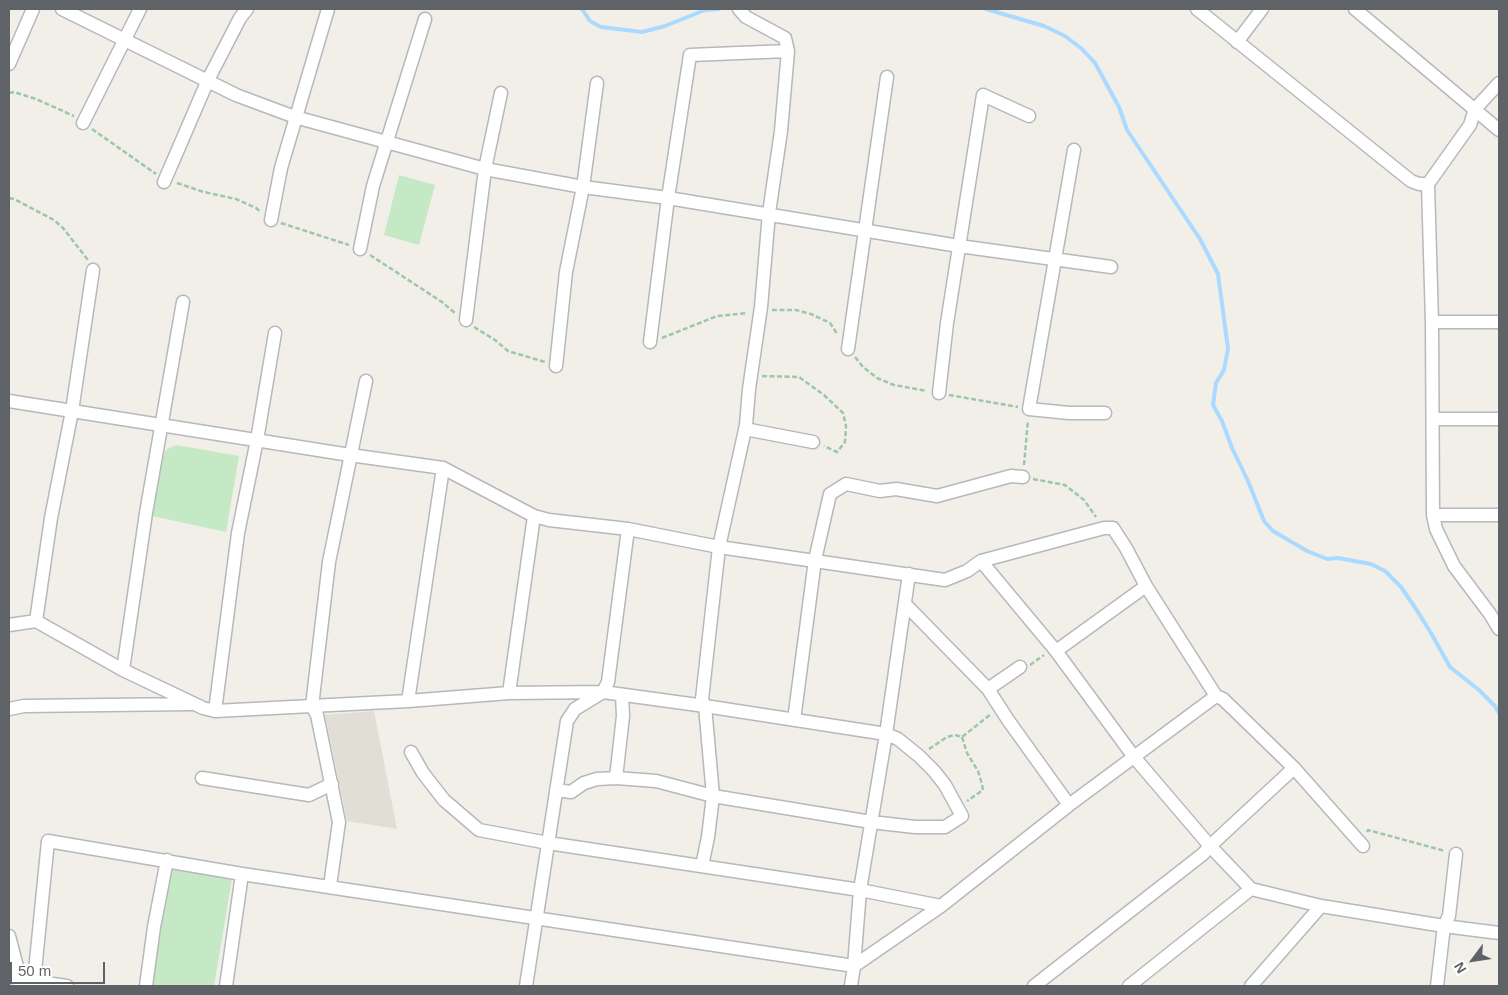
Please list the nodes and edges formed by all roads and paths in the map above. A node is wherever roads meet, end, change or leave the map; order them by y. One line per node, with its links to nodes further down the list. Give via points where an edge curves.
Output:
1 (33, 9): 14 (street)
2 (62, 9): 11 (street)
3 (140, 9): 11 (street)
4 (247, 9): 16 (street)
5 (328, 9): 22 (street)
6 (739, 9): 13 (street, via 746,17 785,38)
7 (1197, 9): 12 (street)
8 (1262, 9): 12 (street)
9 (1355, 9): 20 (street)
10 (425, 20): 25 (street)
11 (125, 41): 16 (street); 23 (street)
12 (1237, 42): 29 (street, via 1412,181)
13 (788, 51): 32 (street, via 690,56); 33 (street)
14 (9, 64)
15 (887, 77): 35 (street)
16 (208, 80): 22 (street, via 236,95); 28 (street)
17 (597, 83): 30 (street)
18 (1499, 83): 20 (street)
19 (501, 92): 27 (street)
20 (1475, 109): 24 (street); 29 (street, via 1470,125)
21 (1029, 116): 36 (street, via 983,95)
22 (295, 117): 25 (street); 34 (street)
23 (83, 123)
24 (1499, 130)
25 (386, 142): 27 (street); 37 (street)
26 (1074, 150): 38 (street)
27 (485, 169): 30 (street); 42 (street)
28 (164, 182)
29 (1428, 184): 43 (street)
30 (583, 187): 32 (street); 48 (street, via 566,272)
31 (9, 198): 40 (path, via 54,220)
32 (668, 198): 33 (street); 46 (street)
33 (769, 213): 35 (street); 49 (street)
34 (271, 220)
35 (865, 229): 36 (street); 47 (street)
36 (959, 246): 38 (street); 51 (street)
37 (360, 249)
38 (1054, 259): 39 (street); 53 (street)
39 (1111, 267)
40 (93, 270): 54 (street)
41 (183, 302): 58 (street)
42 (466, 320)
43 (1432, 322): 44 (street); 56 (street)
44 (1499, 322)
45 (275, 333): 60 (street)
46 (650, 342)
47 (848, 349)
48 (556, 366)
49 (751, 377): 59 (street); 62 (path, via 799,377 824,395 843,412 846,426 844,442)
50 (366, 381): 63 (street)
51 (939, 393)
52 (9, 401): 54 (street)
53 (1029, 409): 55 (street); 65 (path)
54 (72, 411): 58 (street); 78 (street, via 51,518)
55 (1105, 413)
56 (1433, 419): 57 (street); 66 (street)
57 (1499, 419)
58 (162, 425): 60 (street); 83 (street)
59 (745, 430): 61 (street); 71 (street)
60 (257, 440): 63 (street); 95 (street, via 238,533)
61 (813, 442)
62 (837, 452)
63 (350, 455): 64 (street); 91 (street, via 329,562)
64 (443, 468): 68 (street); 89 (street)
65 (1023, 478): 69 (path, via 1064,485 1084,500); 72 (street, via 1011,476 937,496 846,484 830,494)
66 (1433, 515): 67 (street); 77 (street, via 1436,529 1454,566)
67 (1499, 515)
68 (534, 516): 70 (street); 86 (street)
69 (1104, 528): 73 (street); 75 (street, via 1113,528 1118,534)
70 (628, 529): 71 (street); 85 (street, via 608,682)
71 (719, 547): 72 (street); 92 (street, via 702,699)
72 (815, 560): 74 (street); 96 (street)
73 (981, 562): 74 (street, via 945,580); 81 (street)
74 (909, 574): 76 (street)
75 (1146, 586): 81 (street); 88 (street)
76 (905, 604): 84 (street); 97 (street)
77 (1495, 614): 80 (street)
78 (36, 621): 79 (street); 83 (street)
79 (9, 625)
80 (1499, 629)
81 (1056, 651): 82 (path, via 1027,667); 101 (street)
82 (1020, 667): 84 (street)
83 (123, 670): 90 (street)
84 (988, 690): 93 (street)
85 (603, 692): 86 (street); 87 (street); 106 (street, via 575,709 567,721)
86 (509, 693): 89 (street)
87 (622, 694): 92 (street); 104 (street, via 623,716)
88 (1216, 696): 101 (street); 102 (street, via 1224,699)
89 (408, 701): 91 (street)
90 (194, 704): 94 (street, via 24,706); 95 (street)
91 (312, 706): 95 (street); 105 (street, via 317,715)
92 (705, 706): 96 (street); 107 (street)
93 (999, 707): 98 (path); 108 (street)
94 (9, 709)
95 (215, 711)
96 (794, 720): 97 (street)
97 (886, 734): 100 (street); 110 (street)
98 (962, 737): 100 (path, via 947,737); 109 (path, via 978,771 982,790)
99 (411, 752): 111 (street, via 444,800 479,830)
100 (920, 756): 109 (street, via 945,785)
101 (1134, 757): 108 (street); 112 (street)
102 (1294, 768): 112 (street); 113 (street)
103 (202, 778): 105 (street, via 309,795)
104 (616, 778): 106 (street, via 590,781 571,792); 107 (street, via 656,781)
105 (332, 784): 118 (street, via 339,822)
106 (556, 790): 111 (street)
107 (713, 796): 110 (street); 116 (street)
108 (1069, 805): 121 (street)
109 (958, 808): 110 (street, via 962,816 945,827)
110 (871, 822): 120 (street)
111 (548, 843): 116 (street); 123 (street)
112 (1210, 846): 119 (street); 134 (street)
113 (1363, 846): 114 (path, via 1368,830)
114 (1456, 854): 124 (street, via 1449,916)
115 (167, 860): 117 (street); 128 (street, via 48,841); 130 (street)
116 (702, 866): 120 (street)
117 (242, 874): 118 (street); 131 (street)
118 (330, 886): 123 (street)
119 (1251, 889): 122 (street); 135 (street)
120 (860, 890): 121 (street); 127 (street)
121 (940, 906): 127 (street)
122 (1321, 906): 124 (street); 136 (street)
123 (537, 918): 127 (street); 132 (street)
124 (1444, 926): 125 (street); 137 (street)
125 (1499, 933)
126 (9, 936): 128 (street)
127 (854, 966): 133 (street)
128 (21, 981): 129 (street)
129 (67, 986)
130 (146, 986)
131 (226, 986)
132 (526, 986)
133 (850, 986)
134 (1034, 986)
135 (1129, 986)
136 (1252, 986)
137 (1437, 986)

